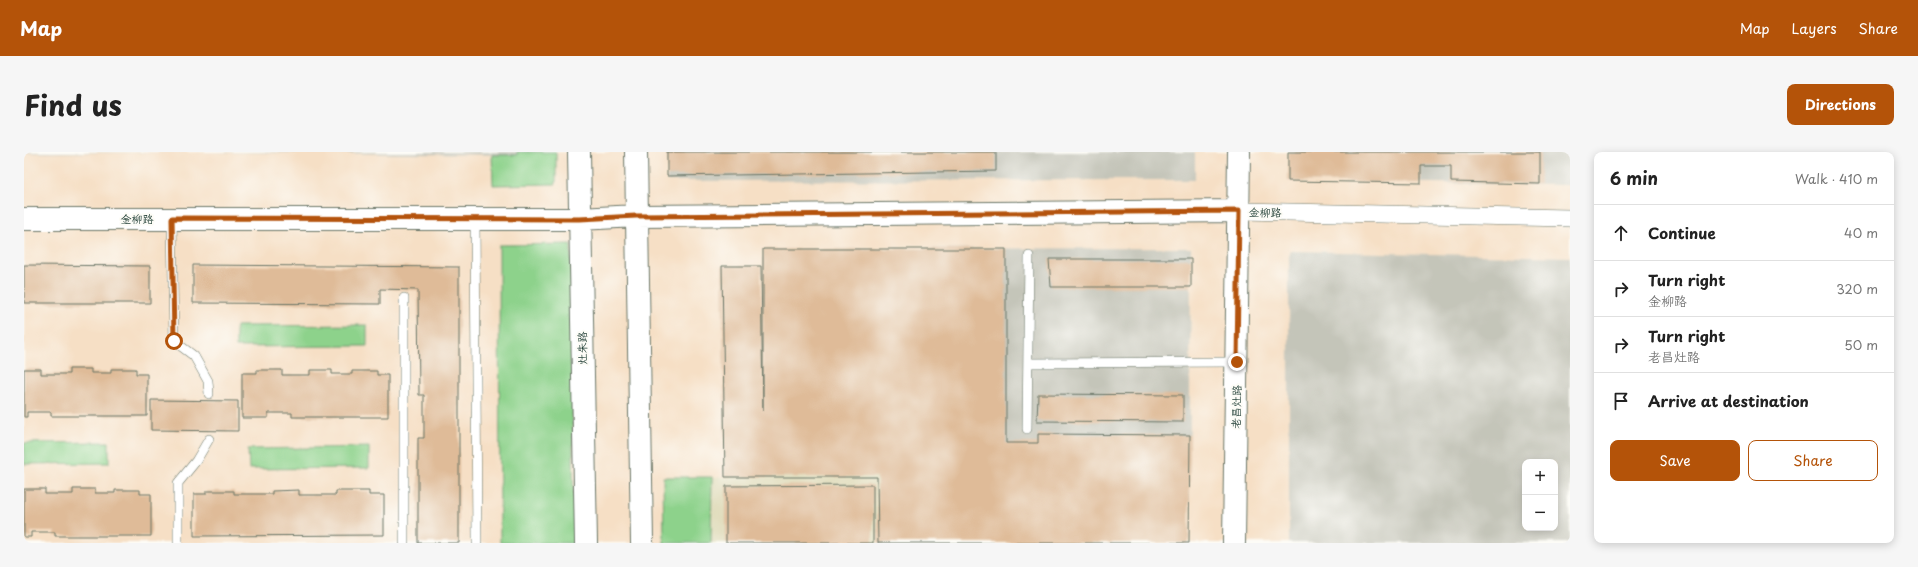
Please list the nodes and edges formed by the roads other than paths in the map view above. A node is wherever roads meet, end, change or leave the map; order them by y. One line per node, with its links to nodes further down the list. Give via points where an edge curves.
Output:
1 (579, 152): 10 (street, 灶朱路)
2 (636, 152): 5 (street)
3 (1239, 152): 4 (street, 老昌灶路)
4 (1239, 211): 5 (street, 金柳路); 8 (street, 金柳路); 13 (street, 老昌灶路)
5 (636, 216): 10 (street, 金柳路); 22 (street)
6 (172, 218): 7 (street, 金柳路); 9 (street, 金柳路); 15 (lane, via 174,341 194,356 208,381)
7 (475, 218): 10 (street, 金柳路); 20 (lane)
8 (1570, 218)
9 (24, 219)
10 (580, 219): 21 (street, 灶朱路)
11 (1029, 256): 14 (lane)
12 (404, 298): 19 (lane)
13 (1237, 362): 14 (lane); 23 (street, 老昌灶路)
14 (1028, 363): 16 (lane)
15 (208, 394)
16 (1027, 429)
17 (209, 439): 18 (lane, via 196,461 178,483)
18 (178, 543)
19 (404, 543)
20 (477, 543)
21 (586, 543)
22 (642, 543)
23 (1234, 543)

